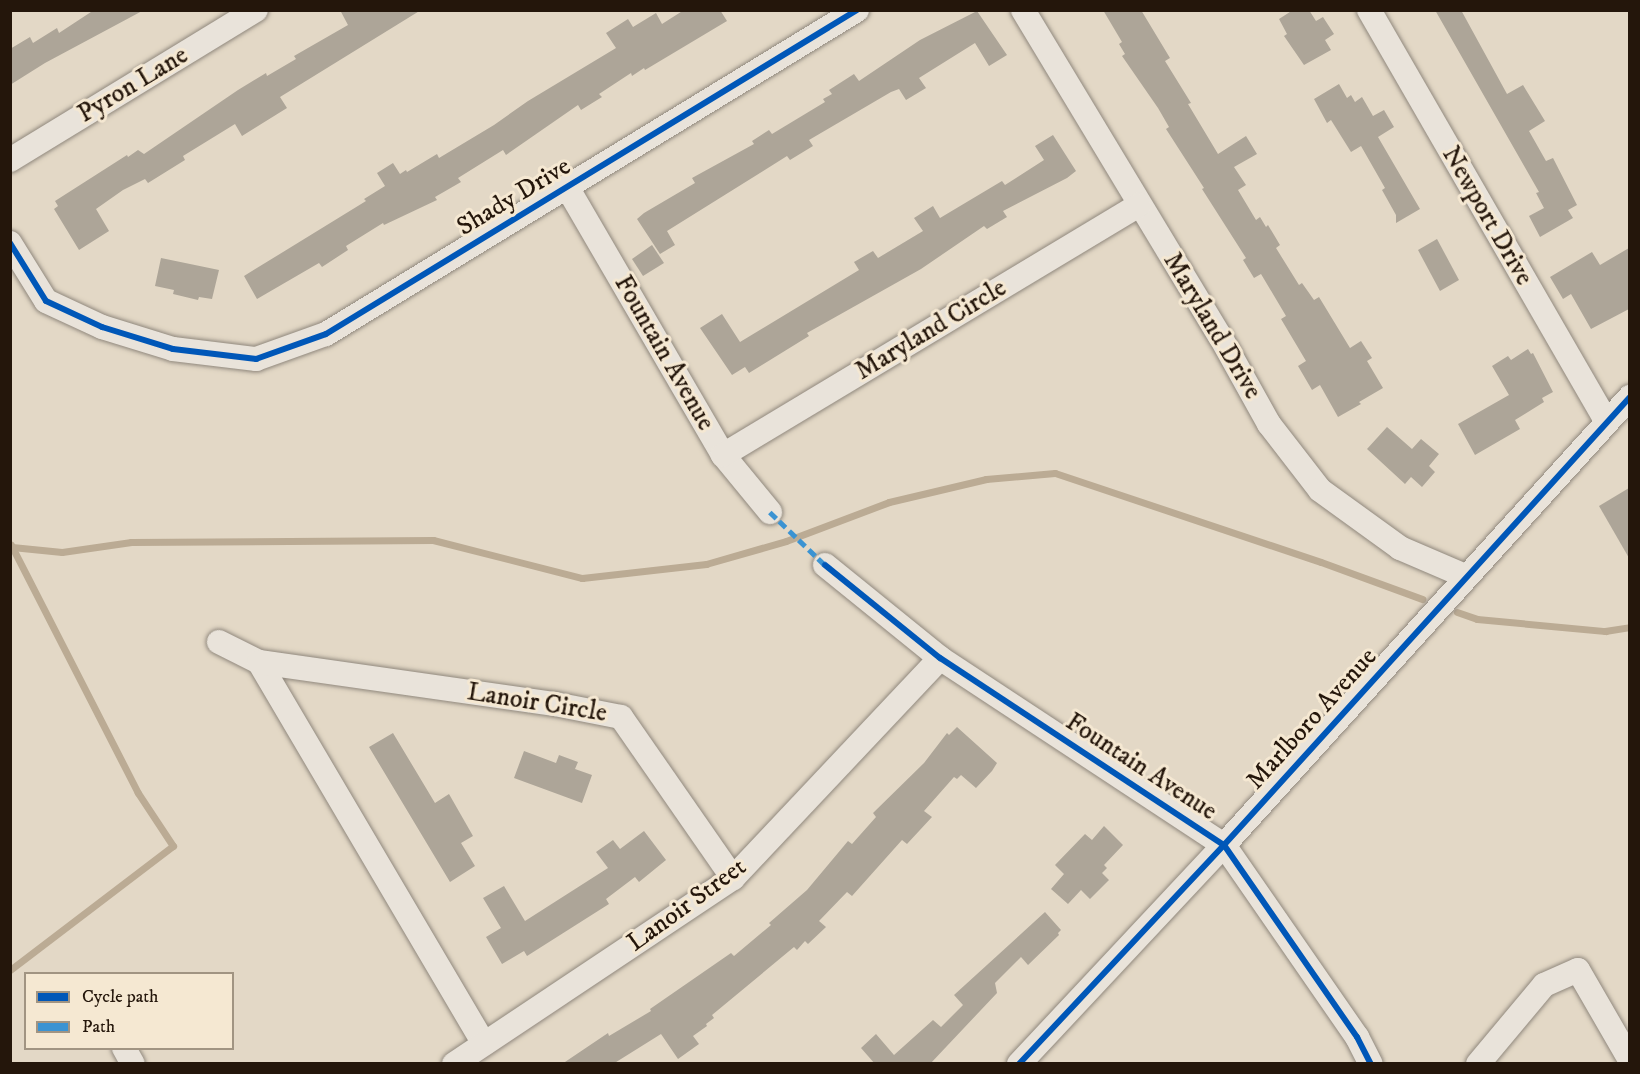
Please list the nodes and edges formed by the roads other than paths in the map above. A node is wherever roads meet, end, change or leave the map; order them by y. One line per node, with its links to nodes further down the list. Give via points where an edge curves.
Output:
1 (256, 10): 5 (street, Pyron Lane)
2 (857, 10): 6 (street, Shady Drive)
3 (1023, 10): 7 (street, Maryland Drive)
4 (1369, 10): 10 (street, Newport Drive)
5 (10, 160)
6 (567, 186): 8 (street, Shady Drive, via 326,334 256,359 173,349 102,327 46,301); 11 (street, Fountain Avenue)
7 (1139, 205): 11 (street, Maryland Circle); 14 (street, Maryland Drive, via 1269,424 1320,490 1400,548)
8 (10, 243)
9 (1629, 397): 10 (street, Marlboro Avenue)
10 (1606, 421): 14 (street, Marlboro Avenue)
11 (723, 454): 12 (street, Fountain Avenue)
12 (770, 512)
13 (825, 565): 16 (street, Fountain Avenue)
14 (1466, 576): 18 (street, Marlboro Avenue)
15 (219, 642): 17 (street, Lanoir Circle)
16 (940, 658): 18 (street, Fountain Avenue); 19 (street, Lanoir Street)
17 (259, 663): 19 (street, Lanoir Circle, via 555,704 621,717); 20 (street)
18 (1224, 845): 25 (street, Marlboro Avenue); 26 (street, Fountain Avenue, via 1357,1037)
19 (733, 878): 20 (street, Lanoir Street)
20 (484, 1044): 24 (street, Lanoir Street)
21 (125, 1050): 23 (street)
22 (1629, 1060): 27 (street, via 1578,970 1544,986)
23 (133, 1064)
24 (454, 1064)
25 (1019, 1064)
26 (1371, 1064)
27 (1478, 1064)

